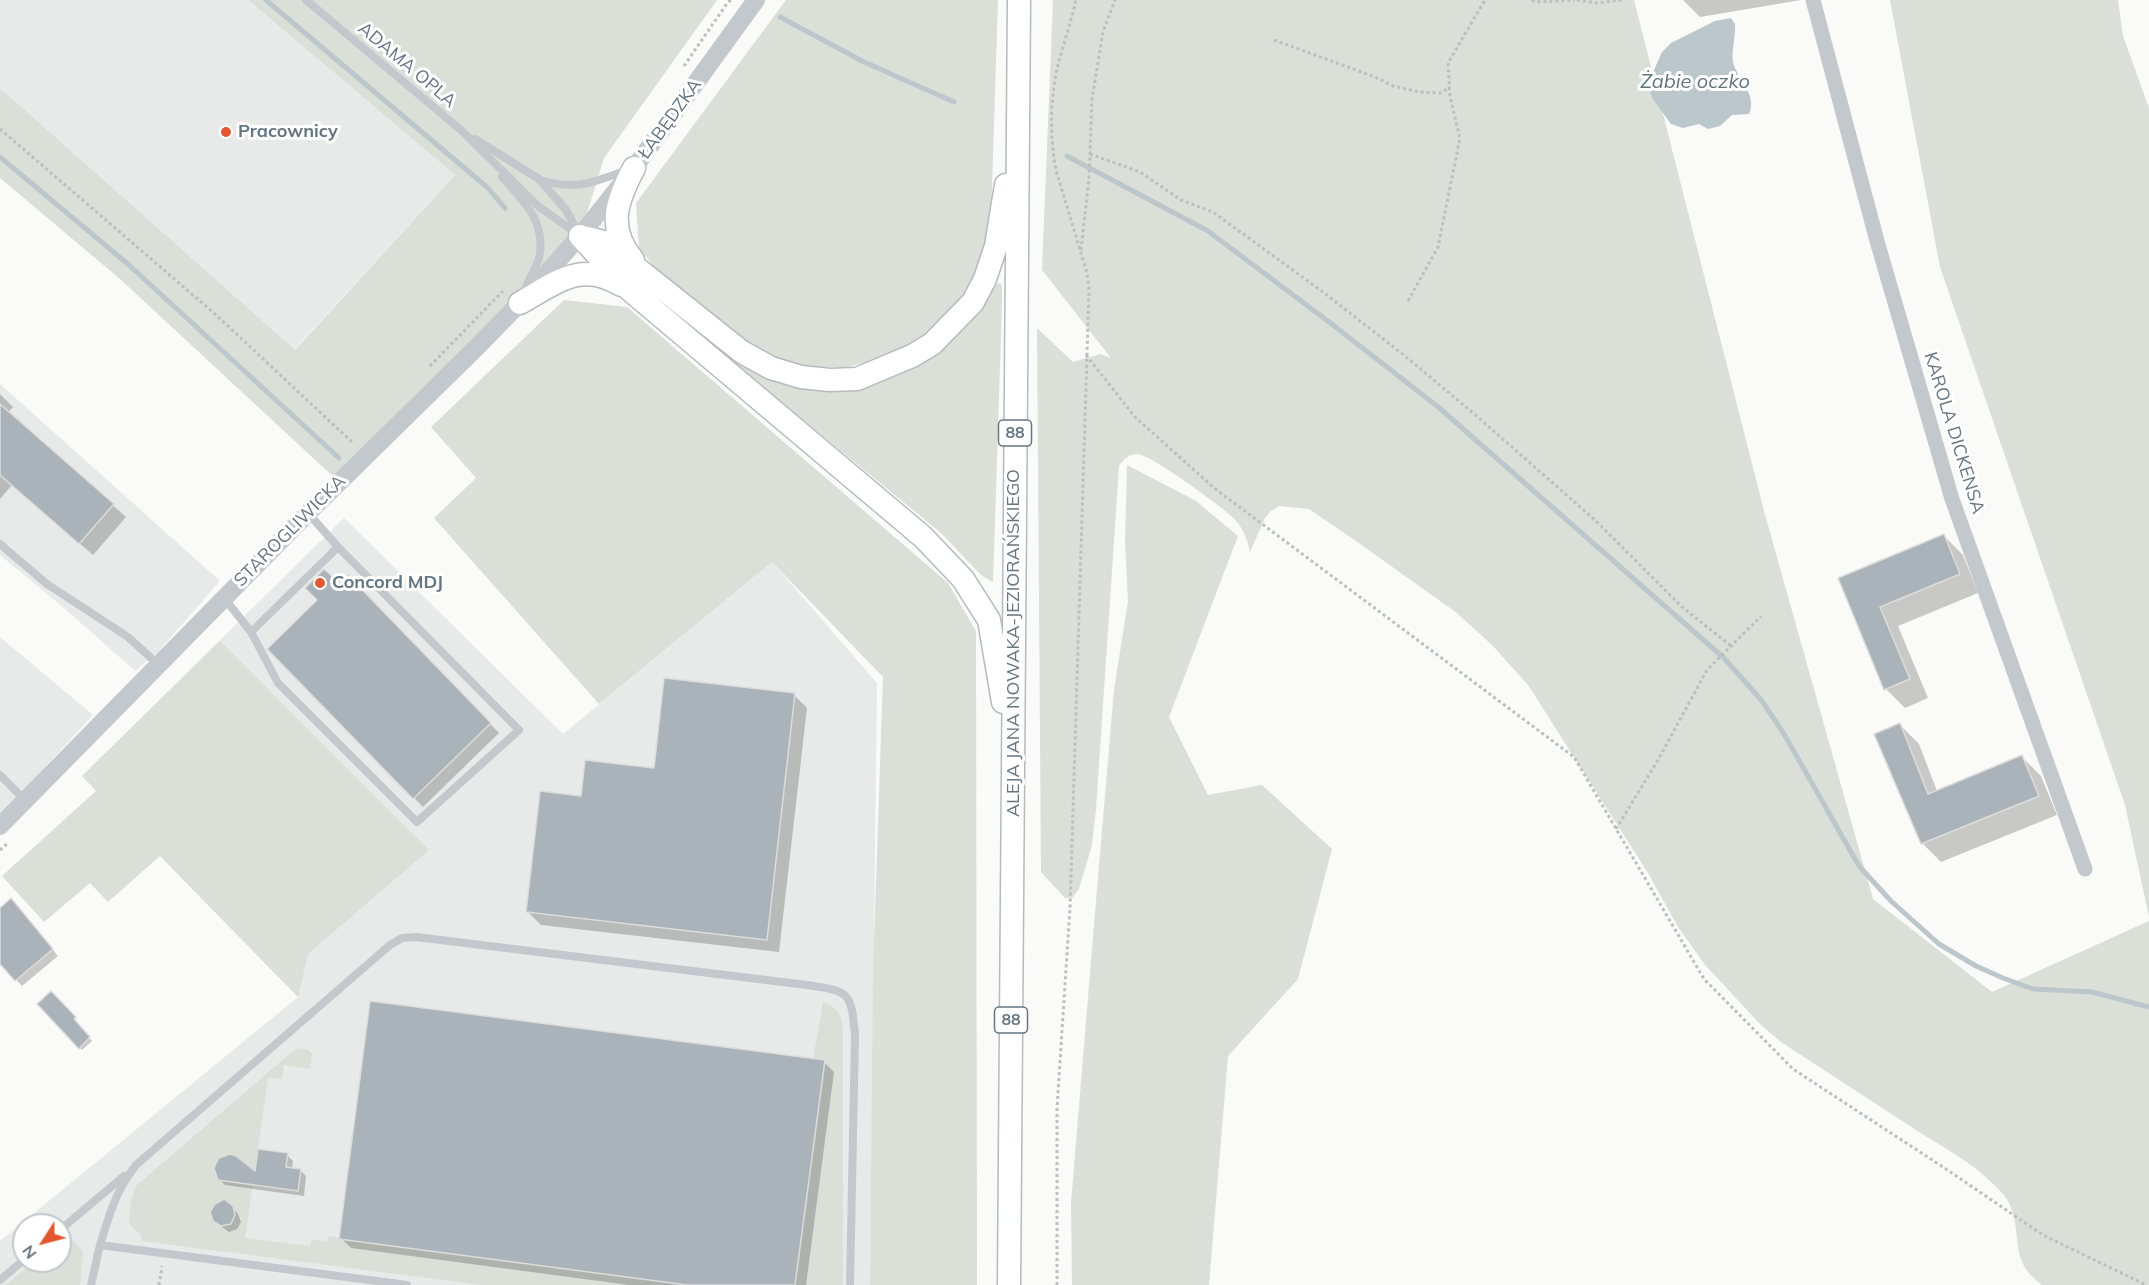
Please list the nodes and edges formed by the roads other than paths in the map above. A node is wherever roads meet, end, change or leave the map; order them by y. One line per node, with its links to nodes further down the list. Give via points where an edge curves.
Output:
1 (306, 0): 6 (lane, ADAMA OPLA)
2 (756, 0): 7 (street, ŁABĘDZKA)
3 (1018, 0): 5 (main road, ALEJA JANA NOWAKA-JEZIORAŃSKIEGO / 88)
4 (1813, 0): 23 (street, KAROLA DICKENSA, via 1877,241 1952,498)
5 (1017, 111): 10 (main road, via 996,246 985,279 973,302 932,344 888,368 857,379 830,380 771,368 742,352); 19 (main road, ALEJA JANA NOWAKA-JEZIORAŃSKIEGO / 88)
6 (461, 130): 8 (lane); 9 (lane, via 538,206); 12 (lane, via 532,212 539,234 540,254)
7 (634, 168): 8 (lane, via 576,187); 9 (street, ŁABĘDZKA); 10 (main road, via 620,194 617,225 624,249)
8 (538, 180): 9 (lane, via 566,210)
9 (580, 236): 10 (main road, via 603,242); 11 (main road); 12 (street, STAROGLIWICKA)
10 (643, 272)
11 (630, 290): 12 (main road, via 609,278 584,273); 19 (main road, via 923,537 963,579 989,620)
12 (513, 296): 13 (street, STAROGLIWICKA, via 430,394)
13 (308, 513): 15 (lane); 16 (street, STAROGLIWICKA)
14 (0, 544): 18 (lane, via 47,584 128,637)
15 (338, 546): 17 (lane); 17 (lane, via 519,730 417,822 278,683)
16 (224, 597): 17 (lane); 21 (street, STAROGLIWICKA)
17 (251, 632)
18 (151, 658)
19 (1013, 755): 32 (main road, ALEJA JANA NOWAKA-JEZIORAŃSKIEGO / 88)
20 (0, 775): 21 (lane)
21 (26, 801): 22 (street, STAROGLIWICKA)
22 (0, 826)
23 (2085, 869)
24 (136, 1165): 25 (lane); 26 (lane, via 114,1198); 31 (lane, via 402,938 832,989 850,1001 855,1035)
25 (72, 1220)
26 (100, 1245): 29 (lane); 30 (lane)
27 (12, 1270): 28 (lane)
28 (0, 1280)
29 (91, 1285)
30 (407, 1285)
31 (850, 1285)
32 (1009, 1285)

